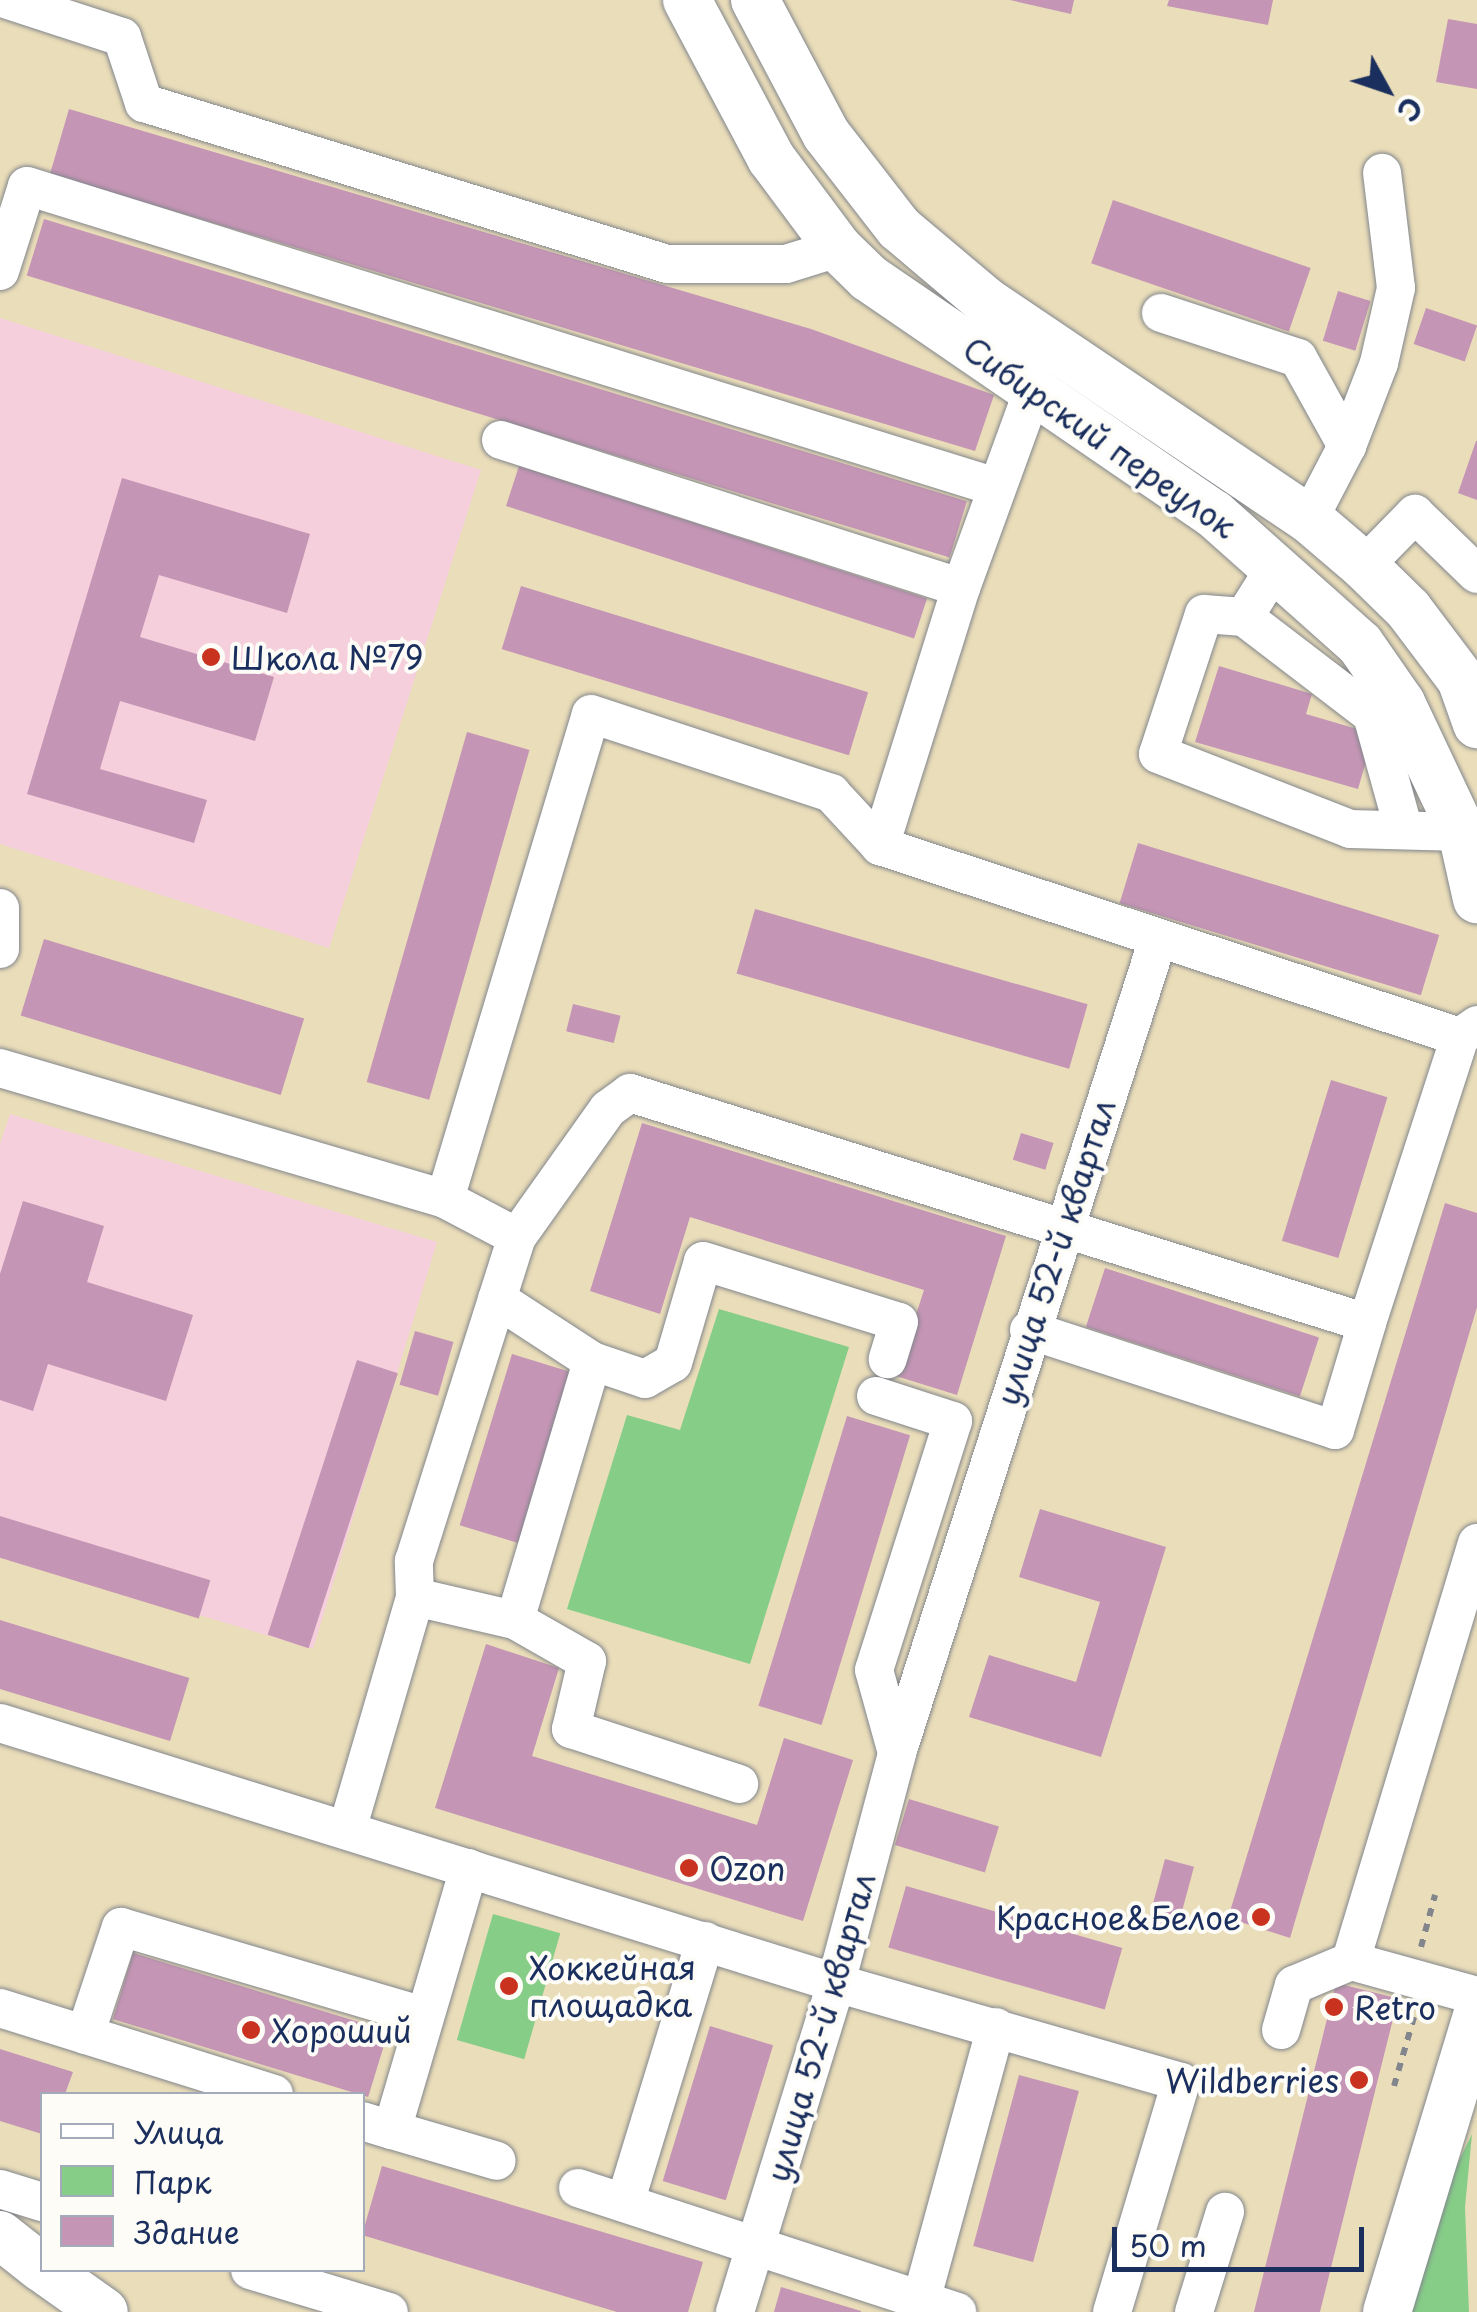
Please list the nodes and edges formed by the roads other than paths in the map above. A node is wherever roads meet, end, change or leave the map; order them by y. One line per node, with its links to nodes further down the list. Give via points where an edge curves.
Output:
1 (8, 0): 5 (street, via 122,37 144,103 667,264 786,264)
2 (687, 0): 5 (main road, Сибирский переулок, via 771,158)
3 (755, 0): 12 (main road, Сибирский переулок, via 826,134 899,228 987,302)
4 (1382, 173): 10 (street, via 1396,288 1379,363)
5 (838, 248): 8 (main road, Сибирский переулок, via 870,278)
6 (0, 271): 11 (street, via 27,186)
7 (1161, 314): 10 (street, via 1298,358)
8 (1034, 387): 11 (street); 13 (main road, Сибирский переулок)
9 (502, 440): 16 (street)
10 (1347, 446): 12 (street)
11 (996, 487): 16 (street)
12 (1308, 519): 13 (main road); 14 (main road, Сибирский переулок)
13 (1276, 566): 17 (street); 19 (main road, Сибирский переулок, via 1360,644)
14 (1364, 566): 15 (street, via 1415,514); 18 (main road, Сибирский переулок, via 1461,679)
15 (1477, 574)
16 (961, 588): 21 (street)
17 (1244, 617): 20 (street, via 1372,715); 20 (street, via 1204,614 1158,754 1350,828)
18 (1477, 724)
19 (1469, 829): 20 (street); 22 (main road, Сибирский переулок)
20 (1404, 830)
21 (880, 846): 24 (street); 28 (street, via 831,793 591,714)
22 (1477, 898)
23 (0, 908): 25 (street)
24 (1158, 940): 26 (street); 29 (street, улица 52-й квартал)
25 (0, 948)
26 (1468, 1031): 32 (street)
27 (0, 1068): 28 (street)
28 (445, 1199): 30 (street)
29 (1061, 1230): 30 (street, via 630,1093 608,1108); 32 (street); 33 (street, улица 52-й квартал)
30 (517, 1238): 31 (street)
31 (497, 1299): 35 (street); 38 (street, via 414,1560)
32 (1367, 1323): 33 (street, via 1335,1430)
33 (1029, 1330): 41 (street, улица 52-й квартал)
34 (888, 1359): 35 (street, via 899,1322 703,1262 673,1363 646,1379)
35 (592, 1361): 39 (street)
36 (876, 1396): 41 (street, via 953,1420 874,1670)
37 (1477, 1543): 46 (street)
38 (415, 1597): 39 (street); 43 (street)
39 (515, 1620): 42 (street, via 587,1661 571,1730)
40 (0, 1723): 43 (street)
41 (896, 1753): 47 (street, улица 52-й квартал)
42 (739, 1784)
43 (347, 1830): 44 (street)
44 (469, 1868): 45 (street); 51 (street)
45 (704, 1941): 47 (street); 61 (street)
46 (1352, 1962): 48 (street); 53 (street, via 1294,1985)
47 (836, 1983): 52 (street); 64 (street, улица 52-й квартал)
48 (1477, 1996)
49 (0, 2008): 54 (street)
50 (1477, 2015): 73 (main road)
51 (424, 2016): 54 (street, via 121,1927); 56 (street)
52 (996, 2027): 67 (street); 71 (street, via 1181,2082)
53 (1281, 2030)
54 (85, 2035): 55 (street)
55 (234, 2089)
56 (377, 2126): 57 (street)
57 (496, 2161)
58 (578, 2188): 61 (street)
59 (0, 2189): 60 (street)
60 (40, 2201)
61 (625, 2203): 64 (street)
62 (1225, 2212): 72 (street)
63 (0, 2236): 65 (main road)
64 (756, 2247): 67 (street); 69 (street, улица 52-й квартал)
65 (40, 2263)
66 (257, 2272): 68 (street)
67 (921, 2301): 70 (street)
68 (389, 2312)
69 (735, 2312)
70 (957, 2312)
71 (1112, 2312)
72 (1194, 2312)
73 (1387, 2312)

